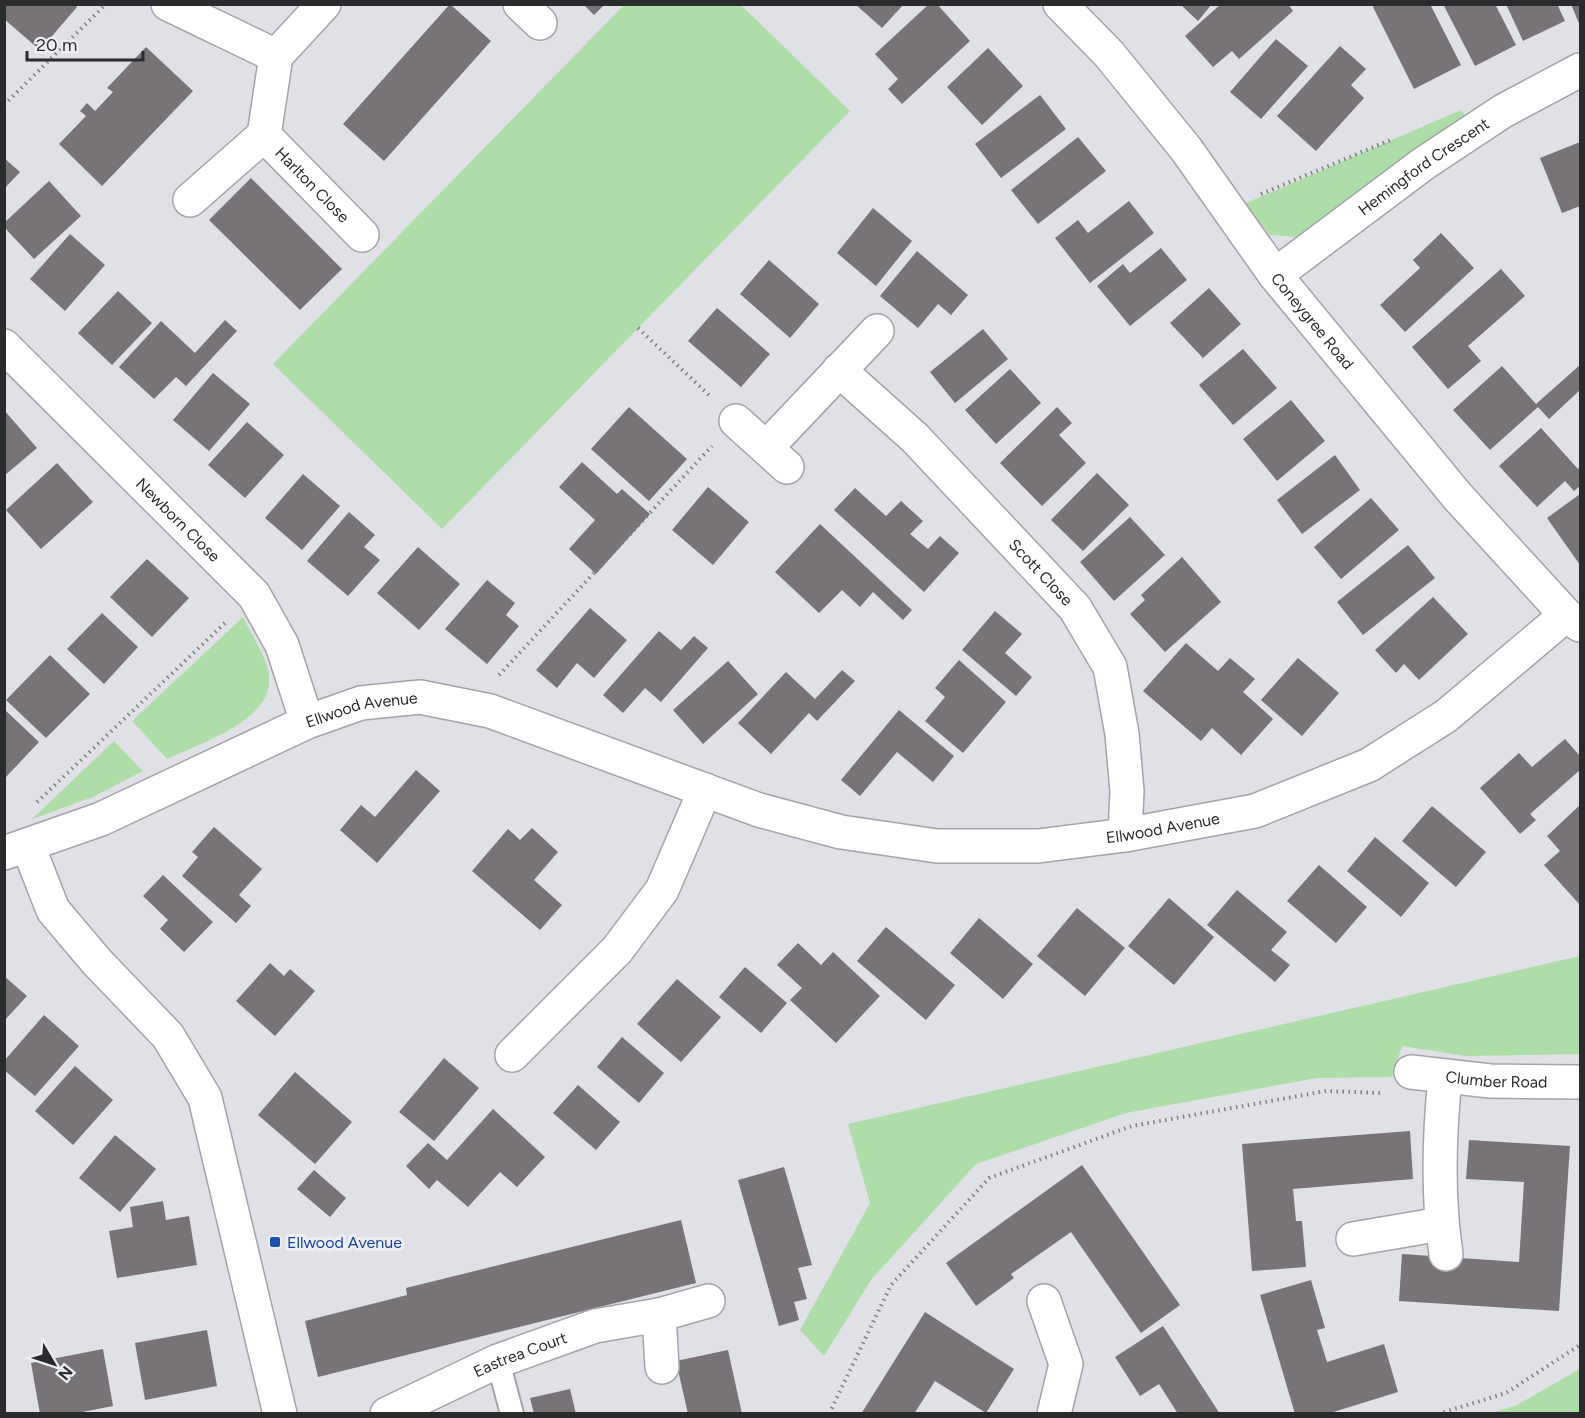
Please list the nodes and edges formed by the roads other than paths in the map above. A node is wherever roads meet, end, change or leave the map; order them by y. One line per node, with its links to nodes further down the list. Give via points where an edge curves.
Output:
1 (168, 4): 4 (street)
2 (324, 4): 4 (street)
3 (1060, 4): 9 (street, Coneygree Road, via 1109,54 1186,149)
4 (276, 56): 6 (street, Harlton Close)
5 (1581, 70): 9 (street, Hemingford Crescent, via 1503,111 1423,164)
6 (264, 135): 7 (street, Harlton Close); 8 (street, Harlton Close)
7 (190, 200)
8 (362, 235)
9 (1275, 275): 14 (street, Coneygree Road, via 1458,497)
10 (878, 331): 12 (street)
11 (4, 346): 15 (street, Newborn Close, via 254,595 282,645)
12 (839, 370): 13 (street, via 776,457); 17 (street, Scott Close, via 915,438 1075,608 1110,668 1122,734 1127,791)
13 (736, 421)
14 (1573, 620): 17 (street, Ellwood Avenue, via 1446,716 1369,765 1255,811)
15 (307, 722): 16 (street, Ellwood Avenue, via 361,703 420,697 490,711); 18 (street, Ellwood Avenue, via 101,819)
16 (705, 790): 17 (street, Ellwood Avenue, via 759,810 841,832 937,846 1038,846); 19 (street, via 662,890 617,950)
17 (1125, 835)
18 (16, 849): 29 (street, Ellwood Avenue, via 53,910 168,1036 205,1098)
19 (512, 1055)
20 (1412, 1072): 21 (street, Clumber Road)
21 (1445, 1078): 22 (street, Clumber Road, via 1537,1084); 23 (street, via 1438,1137 1444,1239)
22 (1581, 1082)
23 (1353, 1239)
24 (708, 1301): 26 (street, Eastrea Court)
25 (1044, 1301): 32 (street, via 1066,1364)
26 (659, 1315): 27 (street, Eastrea Court, via 595,1326); 28 (street)
27 (498, 1361): 30 (street, Eastrea Court); 31 (lane)
28 (662, 1367)
29 (280, 1413)
30 (387, 1413)
31 (512, 1413)
32 (1053, 1413)

